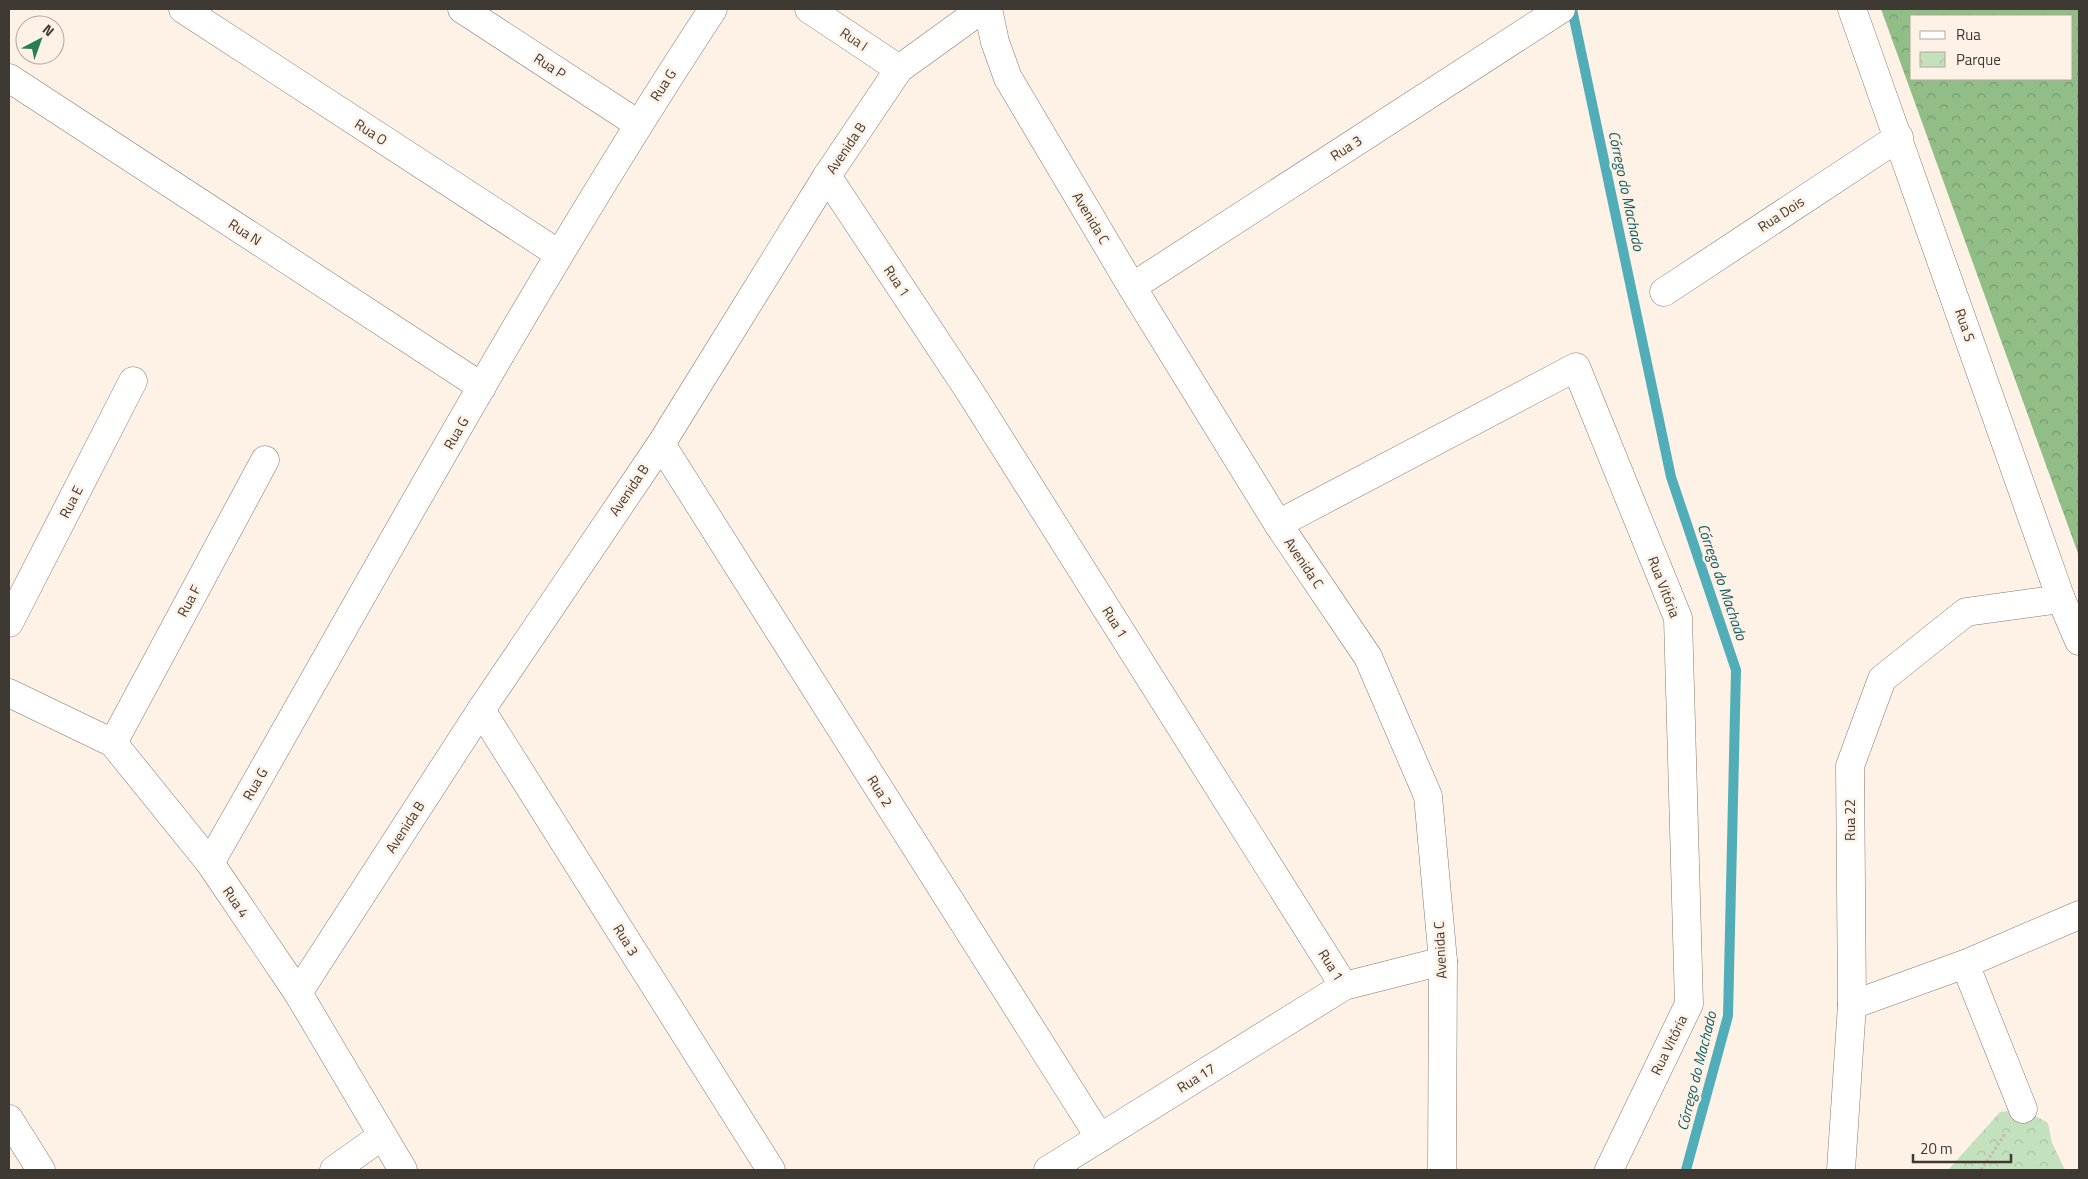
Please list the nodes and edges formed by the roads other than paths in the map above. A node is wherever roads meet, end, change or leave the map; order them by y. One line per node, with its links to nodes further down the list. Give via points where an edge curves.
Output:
1 (183, 9): 14 (street, Rua O)
2 (462, 9): 11 (street, Rua P)
3 (713, 9): 11 (street, Rua G)
4 (809, 9): 9 (street, Rua I)
5 (982, 9): 9 (street, Avenida B)
6 (988, 9): 15 (street, Avenida C, via 1008,78)
7 (1852, 9): 12 (street, Rua S)
8 (1556, 12): 15 (street, Rua 3)
9 (899, 69): 13 (street, Avenida B)
10 (9, 78): 18 (street, Rua N)
11 (638, 124): 14 (street, Rua G)
12 (1899, 136): 16 (street, Rua Dois); 22 (street, Rua S)
13 (827, 176): 19 (street, Avenida B); 32 (street, Rua 1, via 970,392)
14 (559, 254): 18 (street, Rua G)
15 (1132, 287): 21 (street, Avenida C)
16 (1664, 292)
17 (133, 382): 23 (street, Rua E)
18 (482, 387): 28 (street, Rua G)
19 (661, 444): 26 (street, Avenida B); 38 (street, Rua 2)
20 (265, 460): 27 (street, Rua F)
21 (1278, 524): 30 (street, Avenida C, via 1368,657 1428,796); 45 (street, Rua Vitória, via 1576,367 1678,618 1689,1004)
22 (2061, 599): 24 (street, Rua S); 34 (street, Rua 22, via 1966,612 1882,679 1850,766)
23 (9, 623)
24 (2079, 641)
25 (9, 693): 27 (street, Rua 4)
26 (482, 710): 33 (street, Avenida B); 42 (street, Rua 3)
27 (113, 743): 28 (street, Rua 4)
28 (210, 863): 33 (street, Rua 4)
29 (2079, 915): 31 (street)
30 (1443, 961): 32 (street, Rua 1); 44 (street, Avenida C)
31 (1965, 964): 34 (street); 35 (street)
32 (1344, 986): 38 (street, Rua 17)
33 (298, 993): 37 (street, Rua 4)
34 (1852, 1006): 46 (street, Rua 22)
35 (2023, 1109)
36 (9, 1119): 39 (street)
37 (382, 1136): 40 (street); 41 (street, Rua 4)
38 (1100, 1138): 43 (street, Rua 17)
39 (42, 1170)
40 (334, 1170)
41 (403, 1170)
42 (771, 1170)
43 (1048, 1170)
44 (1442, 1170)
45 (1609, 1170)
46 (1841, 1170)

